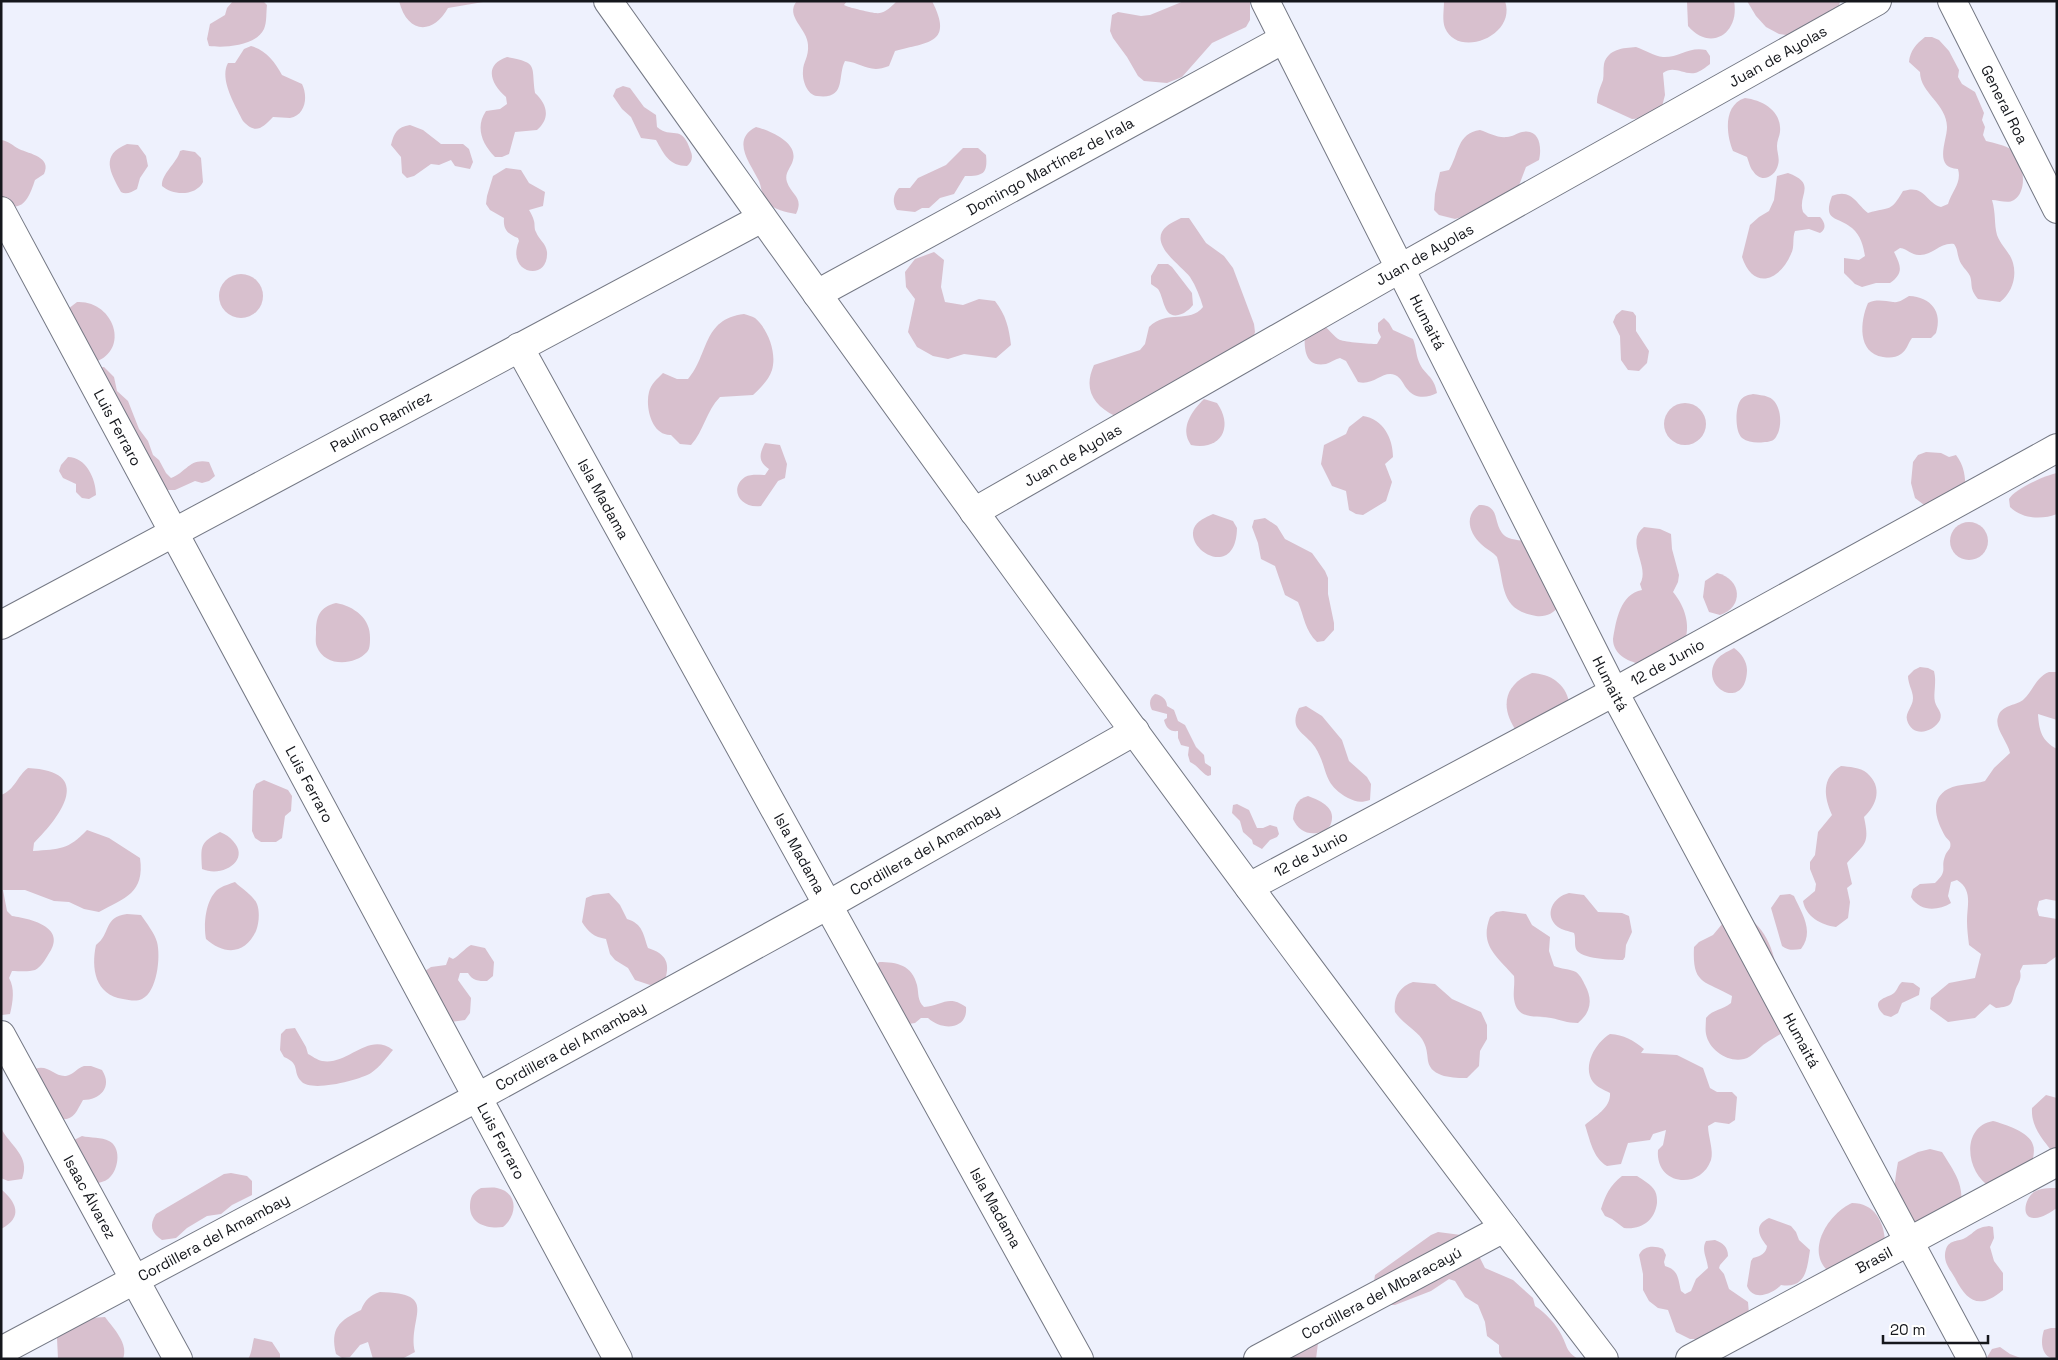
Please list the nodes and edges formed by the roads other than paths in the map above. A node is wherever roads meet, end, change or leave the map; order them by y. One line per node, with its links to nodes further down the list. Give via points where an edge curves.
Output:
1 (608, 1): 8 (street)
2 (1265, 1): 5 (street, Humaitá)
3 (1877, 1): 9 (street, Juan de Ayolas)
4 (1952, 1): 6 (street, General Roa)
5 (1284, 38): 9 (street, Humaitá); 10 (street, Domingo Martínez de Irala)
6 (2057, 209)
7 (1, 211): 14 (street, Luis Ferraro)
8 (762, 218): 10 (street); 11 (street, Paulino Ramírez)
9 (1399, 269): 13 (street, Juan de Ayolas); 16 (street, Humaitá)
10 (817, 294): 13 (street)
11 (519, 348): 14 (street, Paulino Ramírez); 19 (street, Isla Madama)
12 (2057, 448): 16 (street, 12 de Junio)
13 (974, 512): 17 (street)
14 (174, 532): 15 (street, Paulino Ramírez); 21 (street, Luis Ferraro)
15 (1, 625)
16 (1614, 692): 18 (street, 12 de Junio); 24 (street, Humaitá)
17 (1135, 731): 18 (street); 19 (street, Cordillera del Amambay)
18 (1249, 887): 23 (street)
19 (828, 905): 21 (street, Cordillera del Amambay); 29 (street, Isla Madama)
20 (1, 1036): 25 (street, Isaac Álvarez)
21 (478, 1098): 25 (street, Cordillera del Amambay); 28 (street, Luis Ferraro)
22 (2057, 1162): 24 (street, Brasil)
23 (1504, 1228): 30 (street, Cordillera del Mbaracayú); 31 (street)
24 (1909, 1242): 32 (street, Brasil); 33 (street, Humaitá)
25 (135, 1280): 26 (street, Cordillera del Amambay); 27 (street, Isaac Álvarez)
26 (1, 1351)
27 (178, 1359)
28 (618, 1359)
29 (1079, 1359)
30 (1258, 1359)
31 (1604, 1359)
32 (1690, 1359)
33 (1972, 1359)

